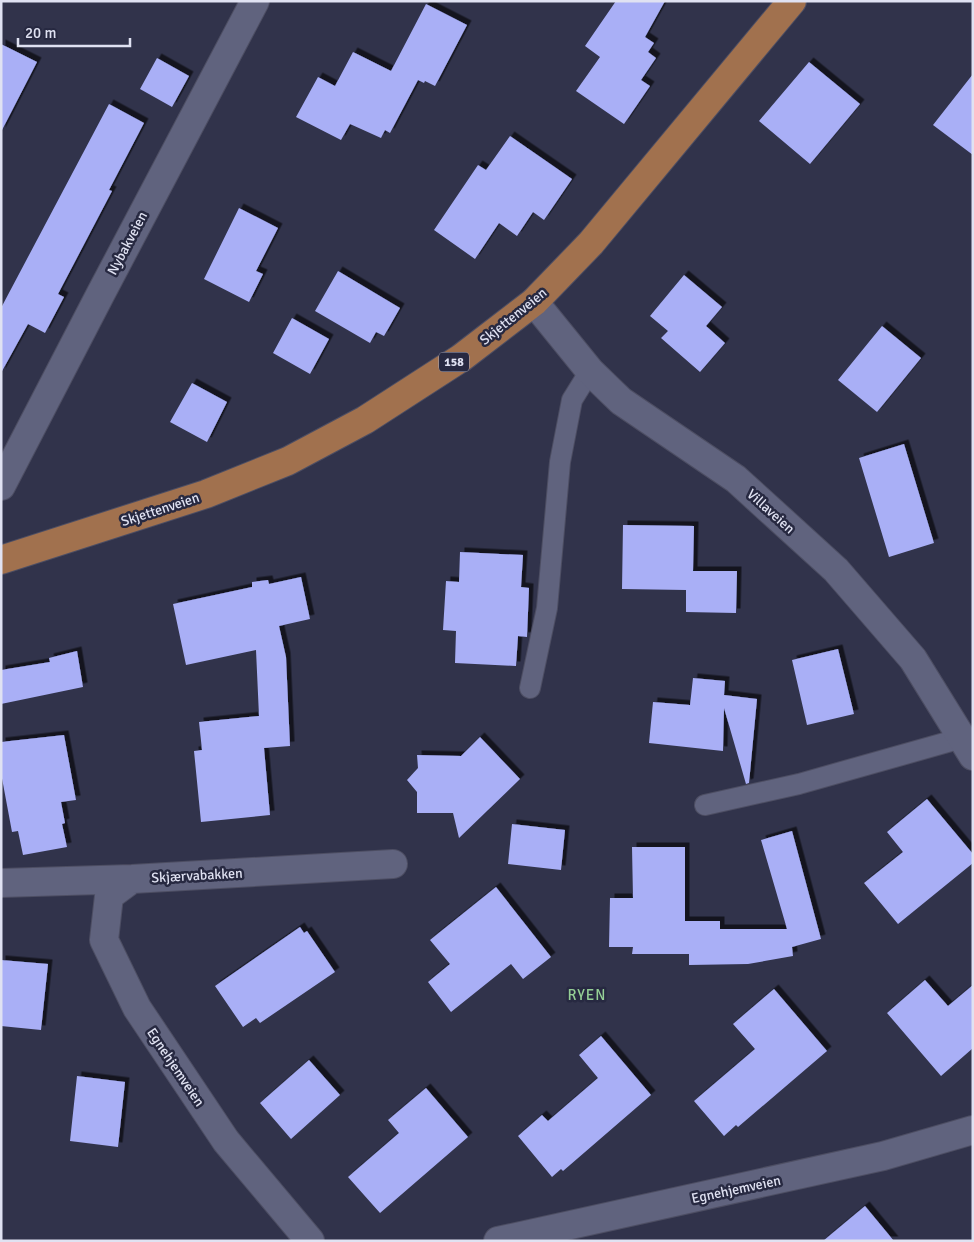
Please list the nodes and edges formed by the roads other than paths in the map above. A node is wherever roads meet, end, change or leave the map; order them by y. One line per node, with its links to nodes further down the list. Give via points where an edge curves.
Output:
1 (255, 1): 5 (street, Nybakveien)
2 (792, 1): 3 (main road, Skjettenveien / 158, via 623,206)
3 (534, 302): 4 (street, Villaveien); 6 (main road, Skjettenveien / 158, via 461,358 412,390 365,420 288,461 206,494)
4 (590, 372): 7 (lane, via 572,400 570,409 560,462 547,608); 8 (street, Villaveien, via 621,401 736,479 836,570 913,659)
5 (1, 486)
6 (1, 560)
7 (530, 688)
8 (969, 743): 9 (lane)
9 (705, 805)
10 (393, 864): 11 (street, Skjærvabakken)
11 (132, 879): 12 (street, Skjærvabakken); 14 (street, Egnehjemveien, via 109,896 104,940 137,1008 226,1141)
12 (1, 883)
13 (973, 1130): 15 (street, Egnehjemveien, via 883,1156)
14 (310, 1241)
15 (498, 1241)

